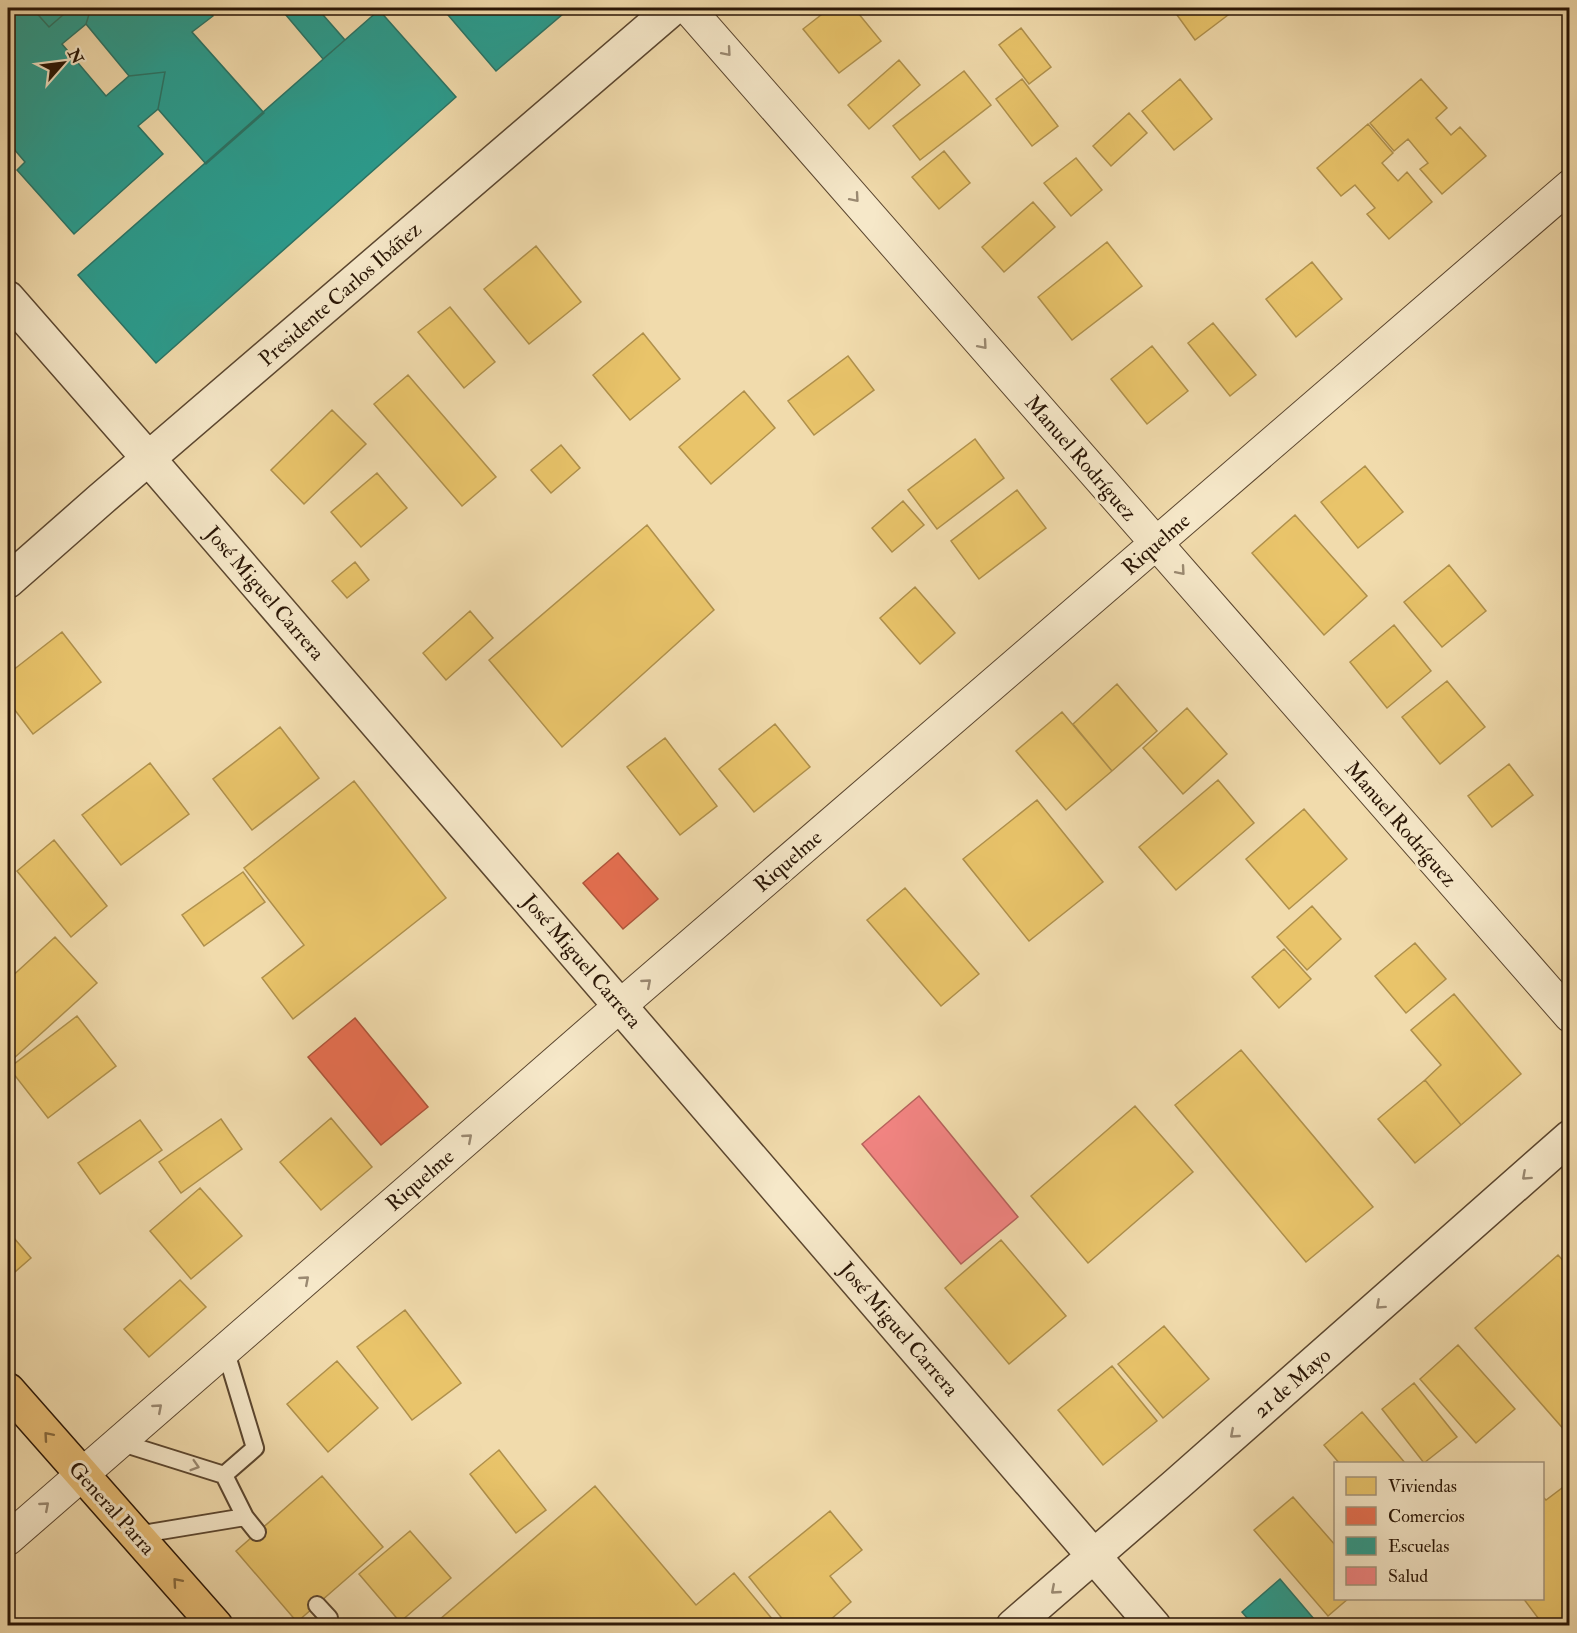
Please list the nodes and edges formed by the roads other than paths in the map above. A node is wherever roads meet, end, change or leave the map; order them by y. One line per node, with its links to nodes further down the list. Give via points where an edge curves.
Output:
1 (673, 8): 5 (street, Presidente Carlos Ibáñez)
2 (688, 8): 6 (street, Manuel Rodríguez, one-way to 6)
3 (1569, 186): 6 (street, Riquelme)
4 (8, 298): 5 (street, José Miguel Carrera)
5 (148, 458): 7 (street, Presidente Carlos Ibáñez); 8 (street, José Miguel Carrera)
6 (1156, 543): 8 (street, Riquelme, one-way to 6); 9 (street, Manuel Rodríguez, one-way to 9)
7 (8, 581)
8 (621, 1005): 11 (street, Riquelme, one-way to 8); 20 (street, José Miguel Carrera)
9 (1569, 1016)
10 (1569, 1137): 20 (street, 21 de Mayo, one-way to 20)
11 (225, 1349): 13 (street, Riquelme, one-way to 11); 15 (lane, via 255,1448)
12 (8, 1390): 14 (main road, General Parra, one-way to 12)
13 (119, 1442): 14 (street, Riquelme); 15 (lane, one-way to 15)
14 (82, 1474): 18 (main road, General Parra); 19 (street, Riquelme, one-way to 14)
15 (224, 1475): 16 (lane)
16 (245, 1518): 17 (lane); 18 (lane)
17 (257, 1532)
18 (136, 1534): 22 (main road, General Parra, one-way to 18)
19 (8, 1539)
20 (1094, 1556): 24 (street, 21 de Mayo, one-way to 24); 25 (street, José Miguel Carrera)
21 (317, 1605): 23 (lane, via 329,1618)
22 (216, 1626)
23 (326, 1626)
24 (1013, 1626)
25 (1154, 1626)

